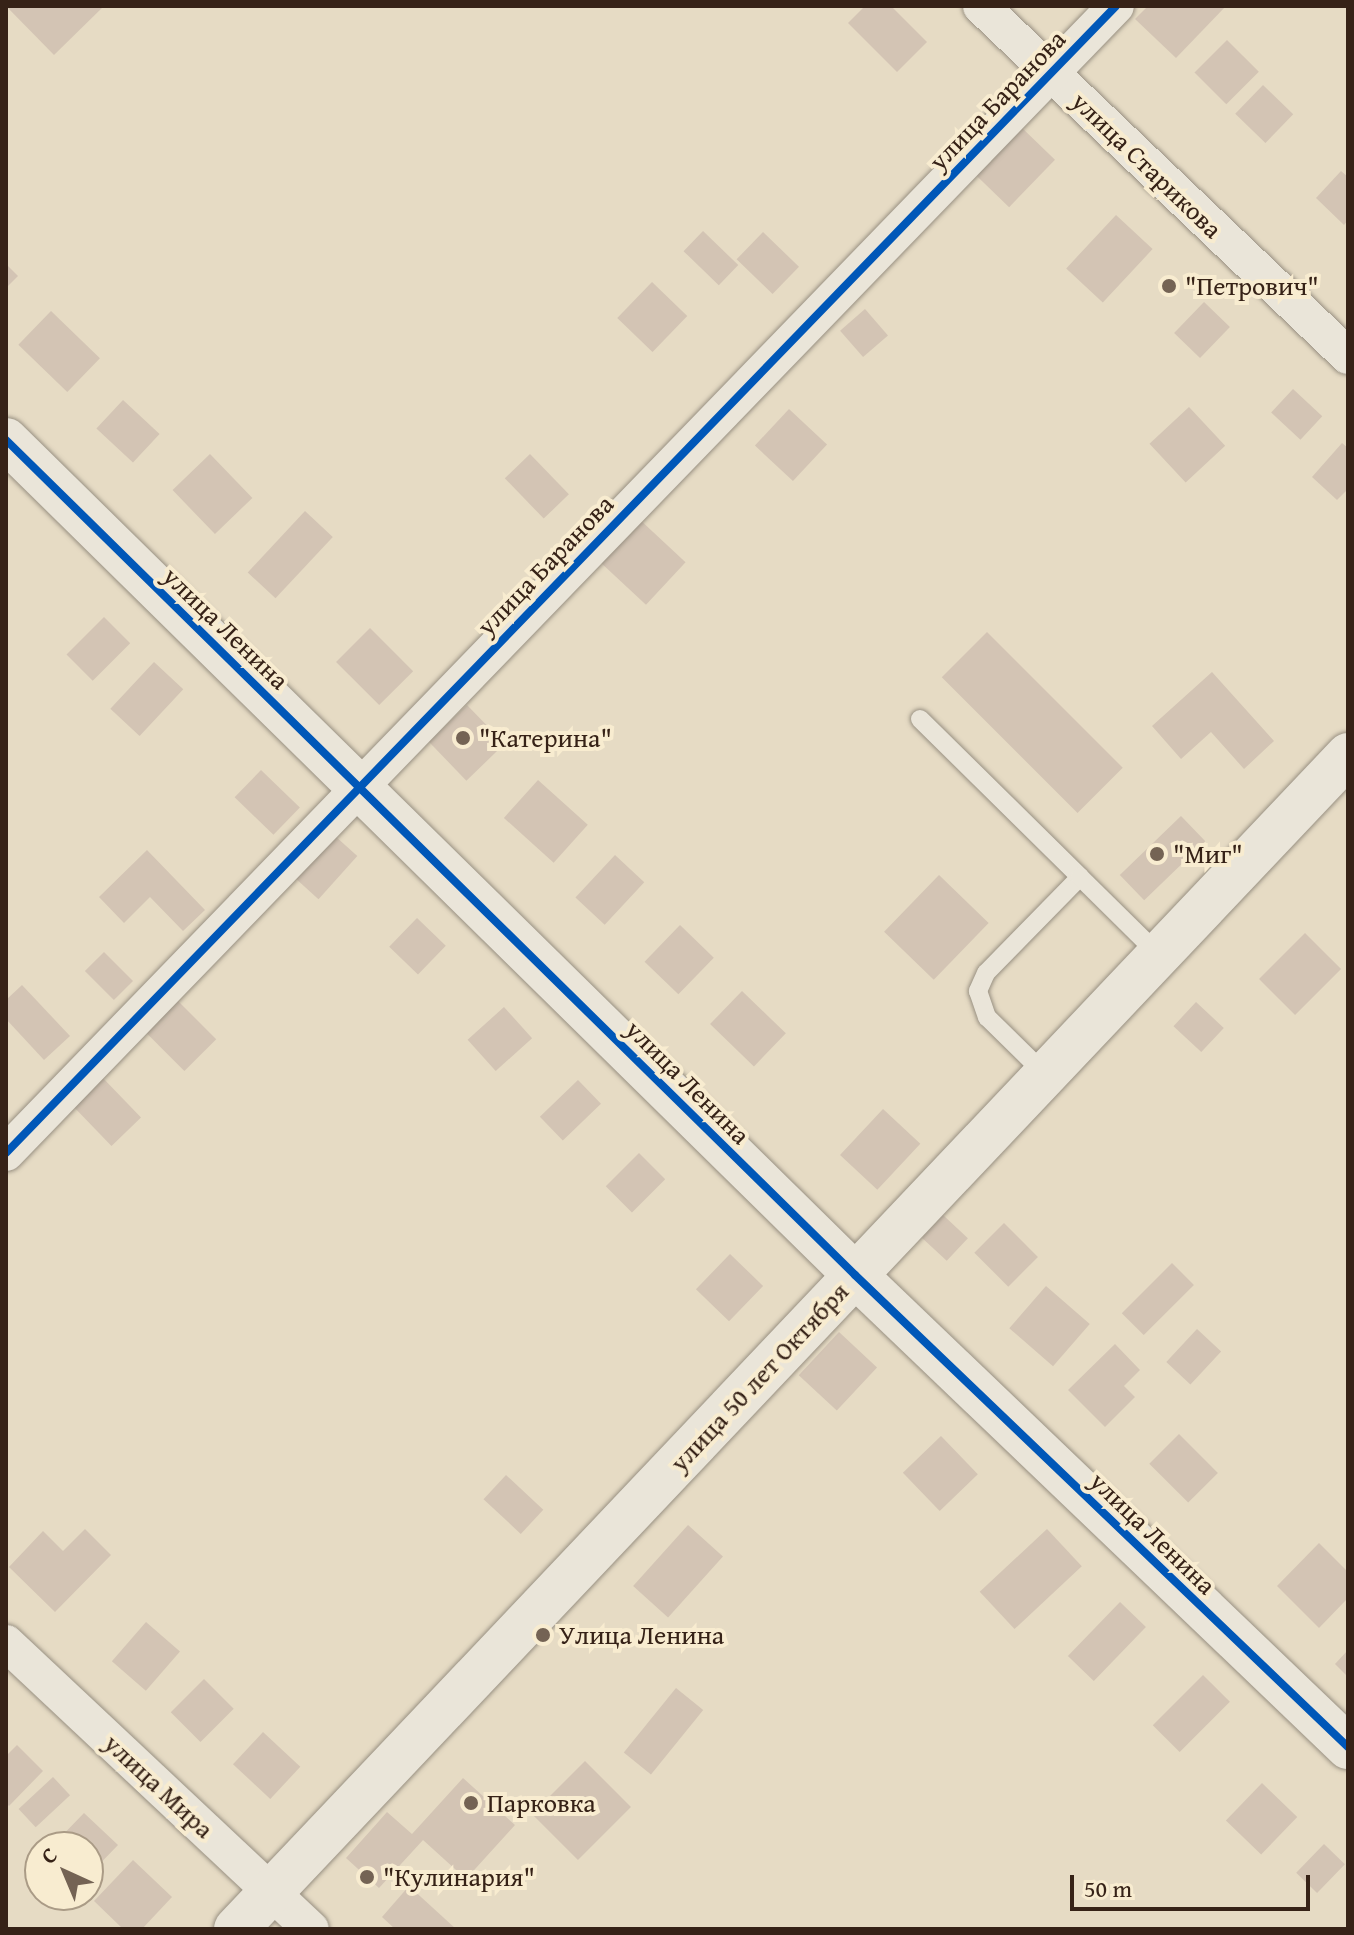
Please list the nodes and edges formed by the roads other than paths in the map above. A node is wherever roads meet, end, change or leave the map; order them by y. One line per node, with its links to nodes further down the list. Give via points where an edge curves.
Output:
1 (981, 6): 3 (street, улица Старикова)
2 (1116, 6): 3 (street, улица Баранова)
3 (1051, 74): 4 (street, улица Старикова); 8 (street, улица Баранова)
4 (1348, 356)
5 (6, 440): 8 (street, улица Ленина)
6 (920, 719): 9 (lane)
7 (1348, 755): 10 (street, улица 50 лет Октября)
8 (358, 785): 12 (street, улица Баранова); 13 (street, улица Ленина)
9 (1080, 877): 10 (lane); 11 (lane, via 986,973 978,991 987,1017)
10 (1159, 955): 11 (street, улица 50 лет Октября)
11 (1045, 1074): 13 (street, улица 50 лет Октября)
12 (6, 1153)
13 (855, 1275): 15 (street, улица Ленина); 16 (street, улица 50 лет Октября)
14 (6, 1643): 16 (street, улица Мира)
15 (1348, 1747)
16 (272, 1892): 17 (street, улица 50 лет Октября); 18 (street, улица Мира)
17 (236, 1929)
18 (311, 1929)

